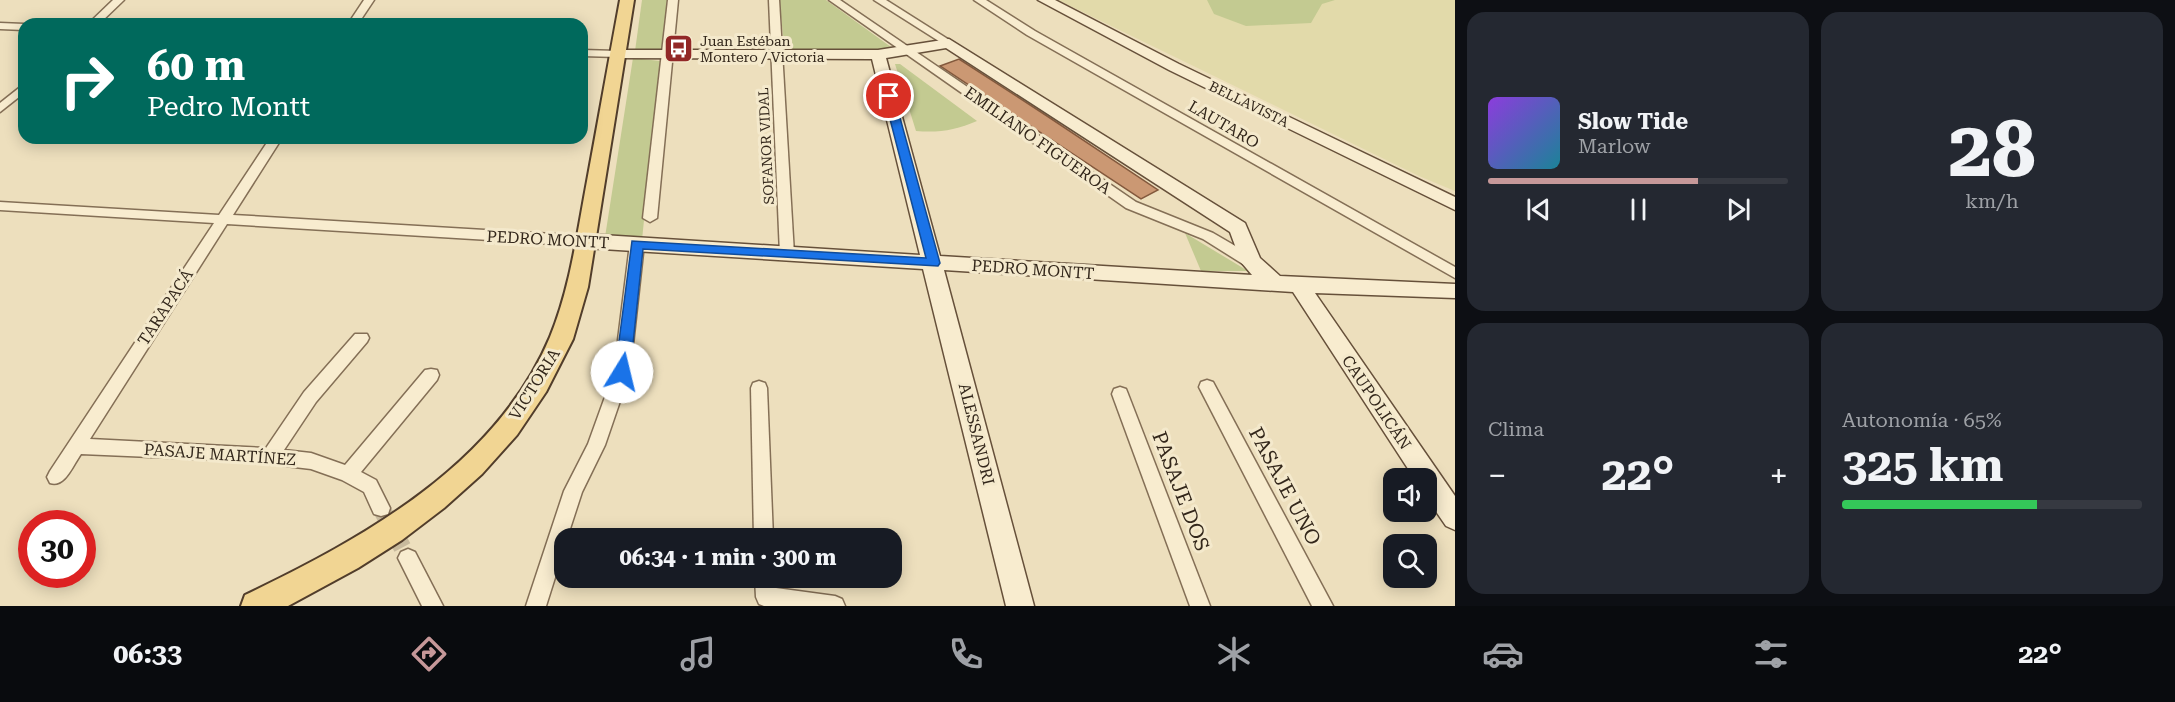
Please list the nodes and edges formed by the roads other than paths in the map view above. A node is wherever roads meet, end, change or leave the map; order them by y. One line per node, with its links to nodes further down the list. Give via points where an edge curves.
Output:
1 (119, 0): 10 (street)
2 (369, 0): 11 (street)
3 (627, 0): 17 (main road, VICTORIA)
4 (674, 0): 18 (street)
5 (774, 0): 19 (street, SOFANOR VIDAL)
6 (834, 0): 15 (street, EMILIANO FIGUEROA)
7 (879, 0): 14 (street, EMILIANO FIGUEROA)
8 (979, 0): 33 (street, LAUTARO)
9 (1045, 0): 24 (street, BELLAVISTA)
10 (100, 18)
11 (357, 18)
12 (0, 26): 13 (street)
13 (18, 27)
14 (949, 43): 15 (street); 31 (street, EMILIANO FIGUEROA, via 1238,228)
15 (908, 51): 20 (street); 31 (street, EMILIANO FIGUEROA, via 1131,205 1208,236)
16 (588, 53): 17 (street)
17 (618, 54): 18 (street); 28 (main road, VICTORIA)
18 (668, 54): 19 (street); 26 (street)
19 (776, 55): 20 (street); 30 (street, SOFANOR VIDAL)
20 (878, 55): 32 (street, ALESSANDRI)
21 (18, 93): 22 (street)
22 (0, 110)
23 (272, 144): 27 (street, TARAPACÁ)
24 (1455, 204)
25 (0, 206): 27 (street, PEDRO MONTT)
26 (650, 218)
27 (222, 219): 28 (street, PEDRO MONTT); 42 (street, TARAPACÁ)
28 (586, 241): 29 (street, PEDRO MONTT); 51 (main road, VICTORIA, via 569,316 551,360 522,408 488,448 441,494 392,531 317,577)
29 (637, 244): 30 (street, PEDRO MONTT); 53 (street, via 622,372 596,445 573,491)
30 (787, 254): 32 (street, PEDRO MONTT)
31 (1251, 262): 34 (street, EMILIANO FIGUEROA)
32 (934, 263): 34 (street, PEDRO MONTT); 55 (street, ALESSANDRI)
33 (1455, 273)
34 (1274, 284): 35 (street, PEDRO MONTT)
35 (1299, 285): 36 (street, PEDRO MONTT); 47 (street, CAUPOLICÁN)
36 (1455, 291)
37 (361, 338): 43 (street, via 310,397)
38 (431, 375): 44 (street)
39 (1207, 387): 57 (street, PASAJE UNO)
40 (759, 388): 48 (street)
41 (1120, 394): 56 (street, PASAJE DOS)
42 (77, 446): 43 (street, PASAJE MARTÍNEZ); 45 (street, TARAPACÁ)
43 (270, 456): 44 (street, PASAJE MARTÍNEZ, via 311,461)
44 (348, 474): 46 (street, PASAJE MARTÍNEZ, via 370,486)
45 (56, 477)
46 (381, 508)
47 (1455, 518)
48 (764, 528)
49 (408, 558): 52 (street)
50 (769, 588): 54 (street)
51 (256, 606)
52 (434, 606)
53 (536, 606)
54 (835, 606)
55 (1020, 606)
56 (1200, 606)
57 (1323, 606)

